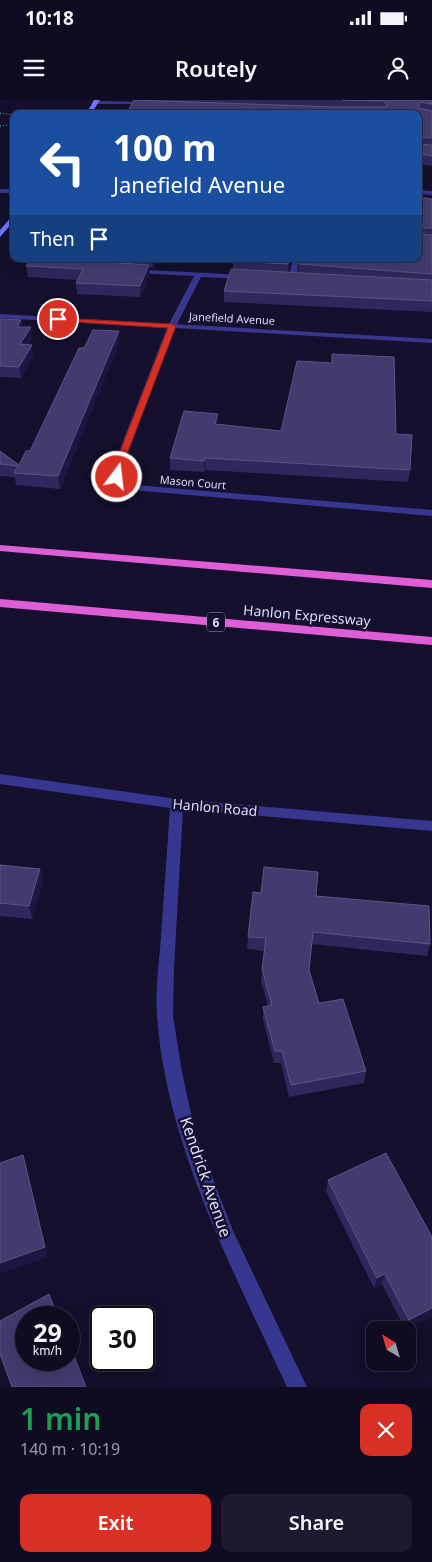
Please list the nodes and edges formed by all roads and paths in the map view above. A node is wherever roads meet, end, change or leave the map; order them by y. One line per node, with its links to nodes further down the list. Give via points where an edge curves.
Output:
1 (136, 100): 3 (street)
2 (96, 101): 3 (street)
3 (130, 104): 4 (street)
4 (152, 105)
5 (10, 221): 6 (main road)
6 (0, 235)
7 (295, 262): 12 (street)
8 (125, 270): 9 (street)
9 (198, 275): 10 (street); 15 (street, Mason Court)
10 (251, 277)
11 (281, 279): 12 (street)
12 (292, 279): 13 (street)
13 (302, 280)
14 (0, 316): 15 (street, Janefield Avenue)
15 (172, 326): 16 (street, Janefield Avenue); 17 (street, Mason Court, via 116,472 120,481 134,488)
16 (432, 341)
17 (432, 513)
18 (0, 548): 19 (highway)
19 (432, 584)
20 (0, 603): 21 (highway, Hanlon Expressway / 6)
21 (432, 641)
22 (0, 780): 23 (street, Hanlon Road)
23 (177, 804): 24 (street, Hanlon Road); 25 (street, Kendrick Avenue, via 165,1016 174,1072 188,1132 226,1235)
24 (432, 826)
25 (297, 1387)

